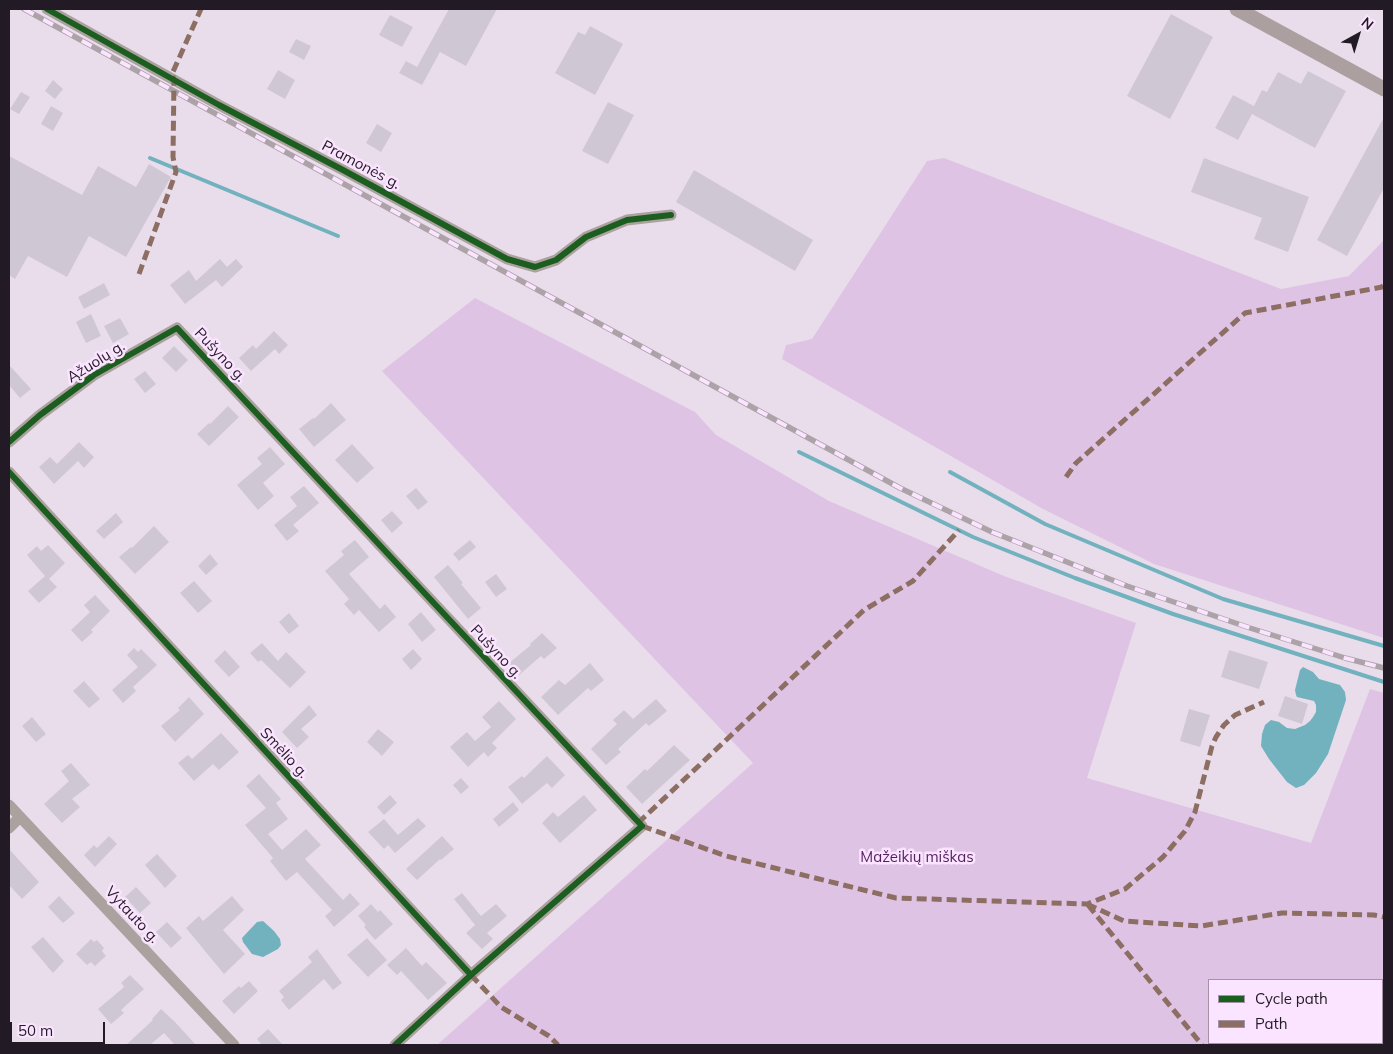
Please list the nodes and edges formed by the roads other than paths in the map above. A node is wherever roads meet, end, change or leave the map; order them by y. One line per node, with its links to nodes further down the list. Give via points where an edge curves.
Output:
1 (47, 9): 4 (street, Pramonės g., via 219,105 507,258 535,267 556,260 586,236 628,220)
2 (1237, 9): 3 (main road)
3 (1384, 89)
4 (671, 215)
5 (177, 328): 6 (street, Ąžuolų g., via 94,375); 11 (street, Pušyno g., via 642,826)
6 (9, 442)
7 (9, 472): 11 (street, Smėlio g.)
8 (9, 805): 9 (street, Vytauto g.)
9 (20, 817): 10 (street); 12 (street, Vytauto g.)
10 (9, 828)
11 (471, 975): 13 (street)
12 (234, 1045)
13 (395, 1045)

